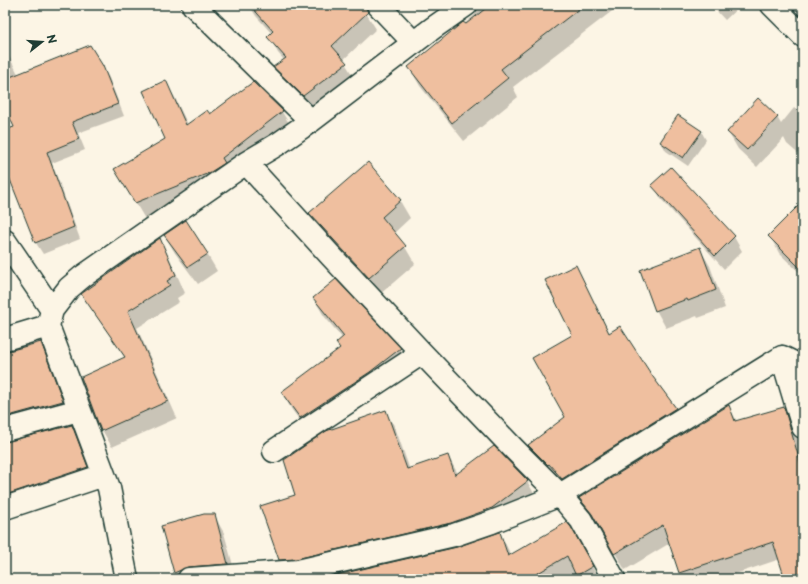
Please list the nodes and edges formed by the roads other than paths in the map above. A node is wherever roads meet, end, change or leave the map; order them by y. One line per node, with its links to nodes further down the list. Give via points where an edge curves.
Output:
1 (193, 5): 7 (street)
2 (378, 5): 6 (street)
3 (466, 5): 6 (street)
4 (772, 5): 5 (street)
5 (803, 36)
6 (414, 43): 7 (street)
7 (311, 121): 8 (street)
8 (246, 164): 10 (street, via 82,277 69,288); 12 (street)
9 (5, 240): 10 (street)
10 (50, 318): 11 (street); 15 (street)
11 (5, 339)
12 (422, 353): 18 (street); 20 (street)
13 (782, 357): 14 (street, via 794,363); 16 (street); 20 (street)
14 (803, 374)
15 (79, 410): 17 (street); 19 (street)
16 (803, 427)
17 (5, 430)
18 (274, 451)
19 (104, 474): 21 (street); 22 (street)
20 (560, 495): 23 (street, via 454,535 298,571); 24 (street, via 581,520)
21 (5, 508)
22 (127, 579)
23 (189, 579)
24 (614, 579)

